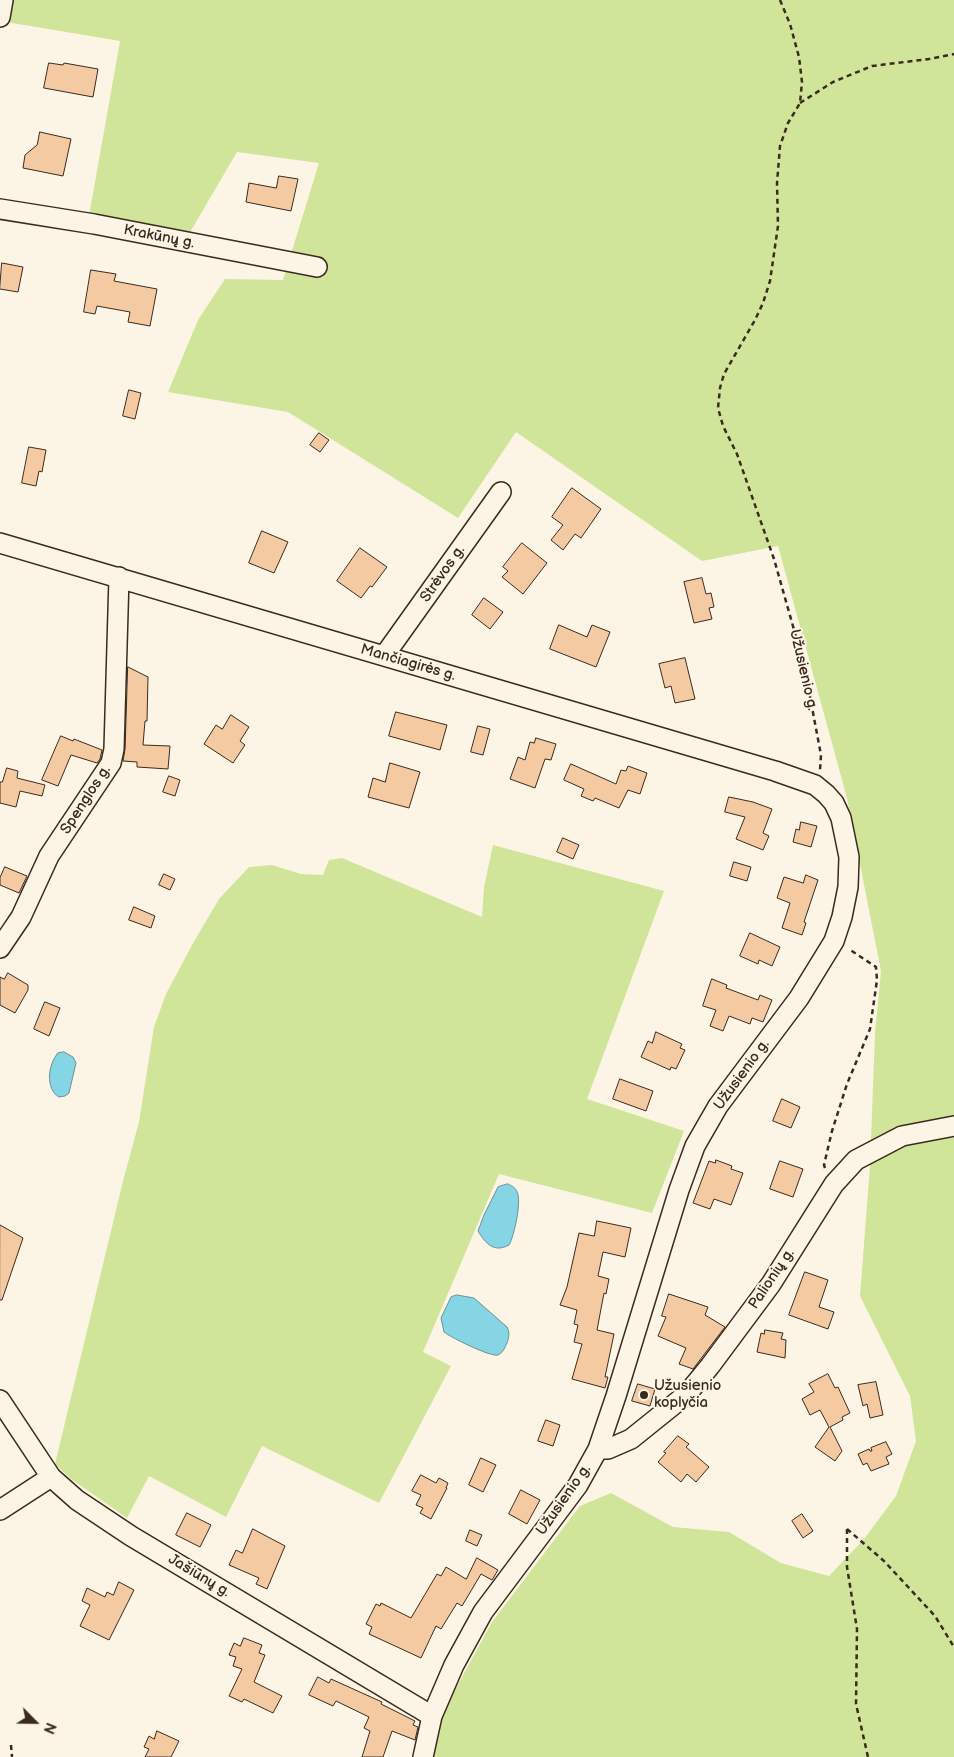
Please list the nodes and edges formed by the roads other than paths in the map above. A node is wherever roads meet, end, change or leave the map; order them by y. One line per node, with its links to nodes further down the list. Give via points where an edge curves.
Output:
1 (3, 0): 2 (street)
2 (0, 17)
3 (0, 209): 4 (street, Krakūnų g.)
4 (317, 267)
5 (501, 492): 8 (street, Strėvos g.)
6 (0, 543): 7 (street, Mančiagirės g.)
7 (119, 577): 8 (street, Mančiagirės g.); 10 (street, Spenglos g., via 114,749 110,763 49,856 21,917)
8 (384, 656): 9 (street, Mančiagirės g., via 775,770)
9 (815, 785): 13 (street, Užusienio g., via 834,803 841,818 849,857 842,917 834,941 799,998 718,1106 695,1146 678,1190)
10 (0, 948)
11 (954, 1126): 13 (street, Palionių g., via 902,1136 856,1160 834,1184 771,1284 687,1394 630,1439 608,1449)
12 (0, 1400): 14 (street, Jašiūnų g.)
13 (598, 1449): 16 (street, Užusienio g., via 578,1485 483,1612)
14 (51, 1476): 15 (street); 16 (street, Jašiūnų g., via 77,1500 132,1536)
15 (0, 1510)
16 (432, 1716): 17 (street, Užusienio g.)
17 (423, 1757)

